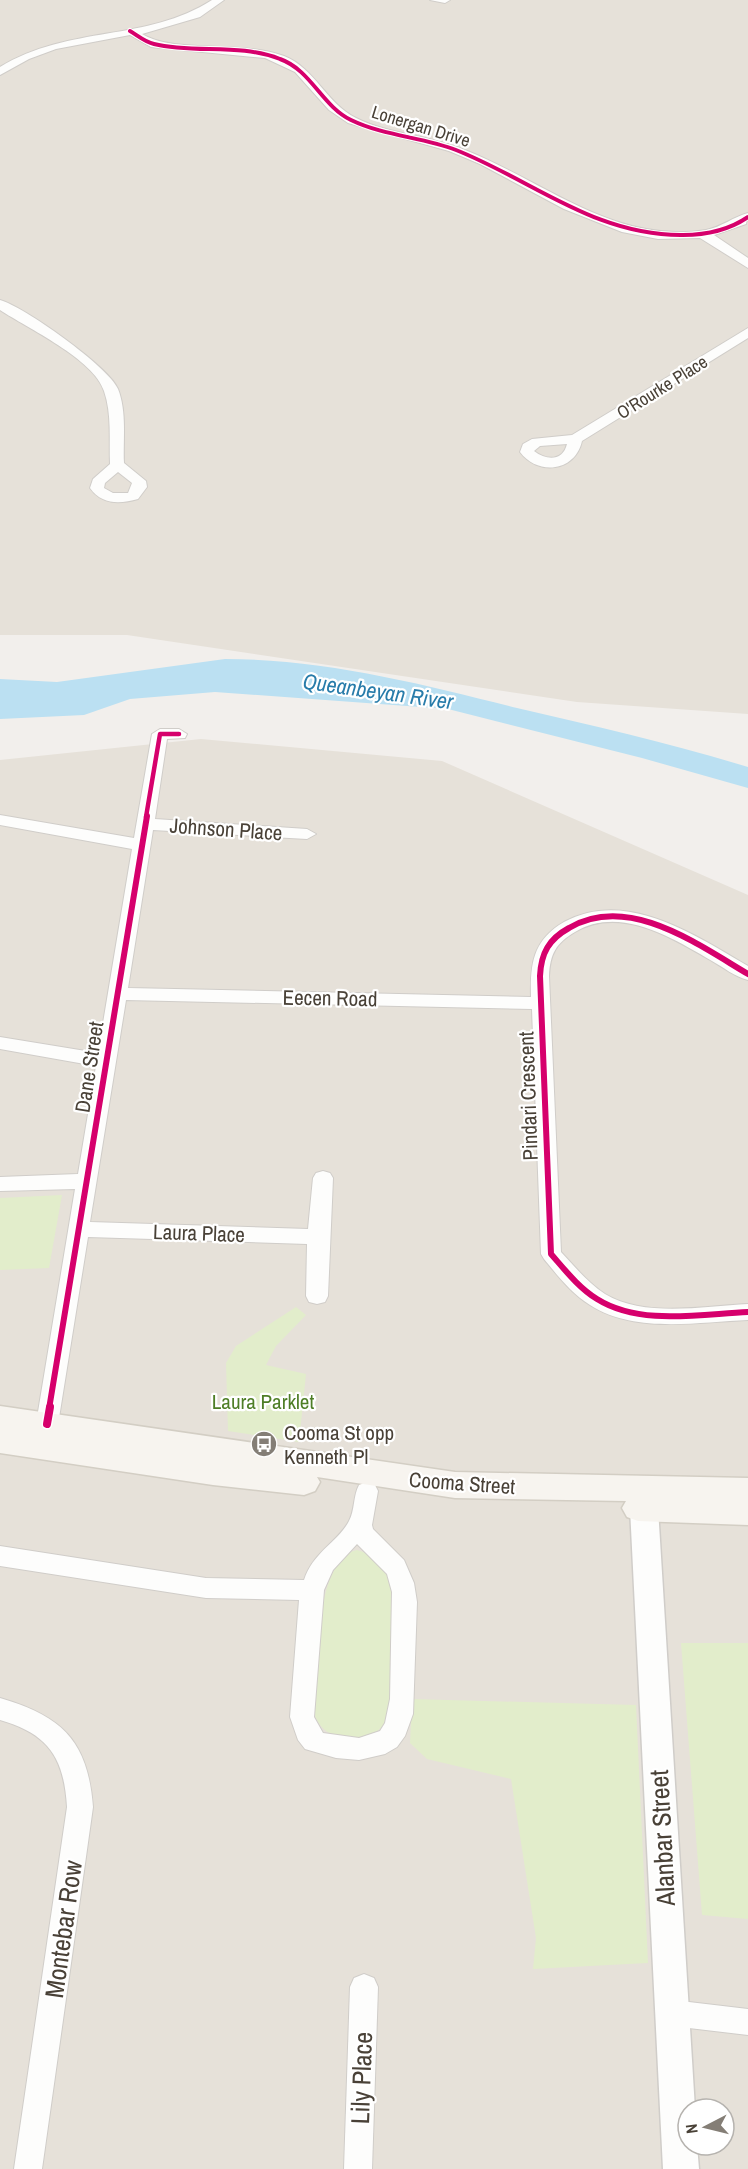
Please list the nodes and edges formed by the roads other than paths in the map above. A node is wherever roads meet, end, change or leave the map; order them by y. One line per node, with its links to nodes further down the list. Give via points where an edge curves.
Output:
1 (219, 0): 4 (street, via 181,21)
2 (435, 0): 3 (street)
3 (445, 0)
4 (130, 31): 5 (street, via 51,46); 7 (street, Lonergan Drive, via 152,44 250,52 283,60 309,77 330,104 350,119 480,159 604,225 665,236)
5 (0, 72)
6 (748, 217): 7 (street, Lonergan Drive)
7 (703, 234): 8 (street)
8 (748, 264)
9 (0, 304): 12 (street, via 86,362 109,385 114,404)
10 (748, 332): 11 (street, O'Rourke Place)
11 (575, 439)
12 (117, 465)
13 (179, 734): 15 (street, Dane Street, via 160,734)
14 (0, 820): 17 (street)
15 (146, 824): 16 (street, Johnson Place); 17 (street, Dane Street)
16 (307, 834)
17 (142, 845): 19 (street, Dane Street)
18 (748, 974): 20 (street, Pindari Crescent, via 640,920 608,915 581,921 551,938 540,960)
19 (118, 994): 20 (street, Eecen Road); 22 (street, Dane Street)
20 (541, 1003): 29 (street, Pindari Crescent, via 551,1254 586,1291 605,1304 628,1311)
21 (0, 1043): 22 (street)
22 (107, 1061): 24 (street, Dane Street)
23 (323, 1178): 27 (street)
24 (88, 1180): 25 (street); 26 (street, Dane Street)
25 (0, 1185)
26 (80, 1229): 27 (street, Laura Place); 31 (street, Dane Street)
27 (318, 1238): 28 (street)
28 (318, 1296)
29 (748, 1311)
30 (0, 1418): 31 (main road, Cooma Street)
31 (47, 1424): 32 (main road); 34 (main road, via 54,1437 65,1443); 35 (main road, Cooma Street)
32 (0, 1430)
33 (0, 1441): 34 (main road, Cooma Street)
34 (147, 1462): 35 (main road, Cooma Street)
35 (369, 1482): 37 (main road, Cooma Street, via 474,1504); 39 (street)
36 (748, 1491): 37 (main road, Cooma Street)
37 (644, 1499): 38 (main road, Cooma Street); 44 (street, Alanbar Street)
38 (748, 1512)
39 (360, 1525): 41 (street, via 325,1563); 41 (street, via 368,1542 397,1570 402,1588 400,1711 396,1732 387,1742 369,1748 343,1749 314,1741 307,1732 303,1712)
40 (0, 1556): 41 (street, via 206,1588)
41 (312, 1590)
42 (10, 1711): 46 (street, Montebar Row, via 43,1724 60,1741 80,1782 80,1807)
43 (364, 1987): 47 (street, Lily Place)
44 (672, 2013): 45 (street); 48 (street, Alanbar Street)
45 (748, 2022)
46 (28, 2169)
47 (358, 2169)
48 (681, 2169)

